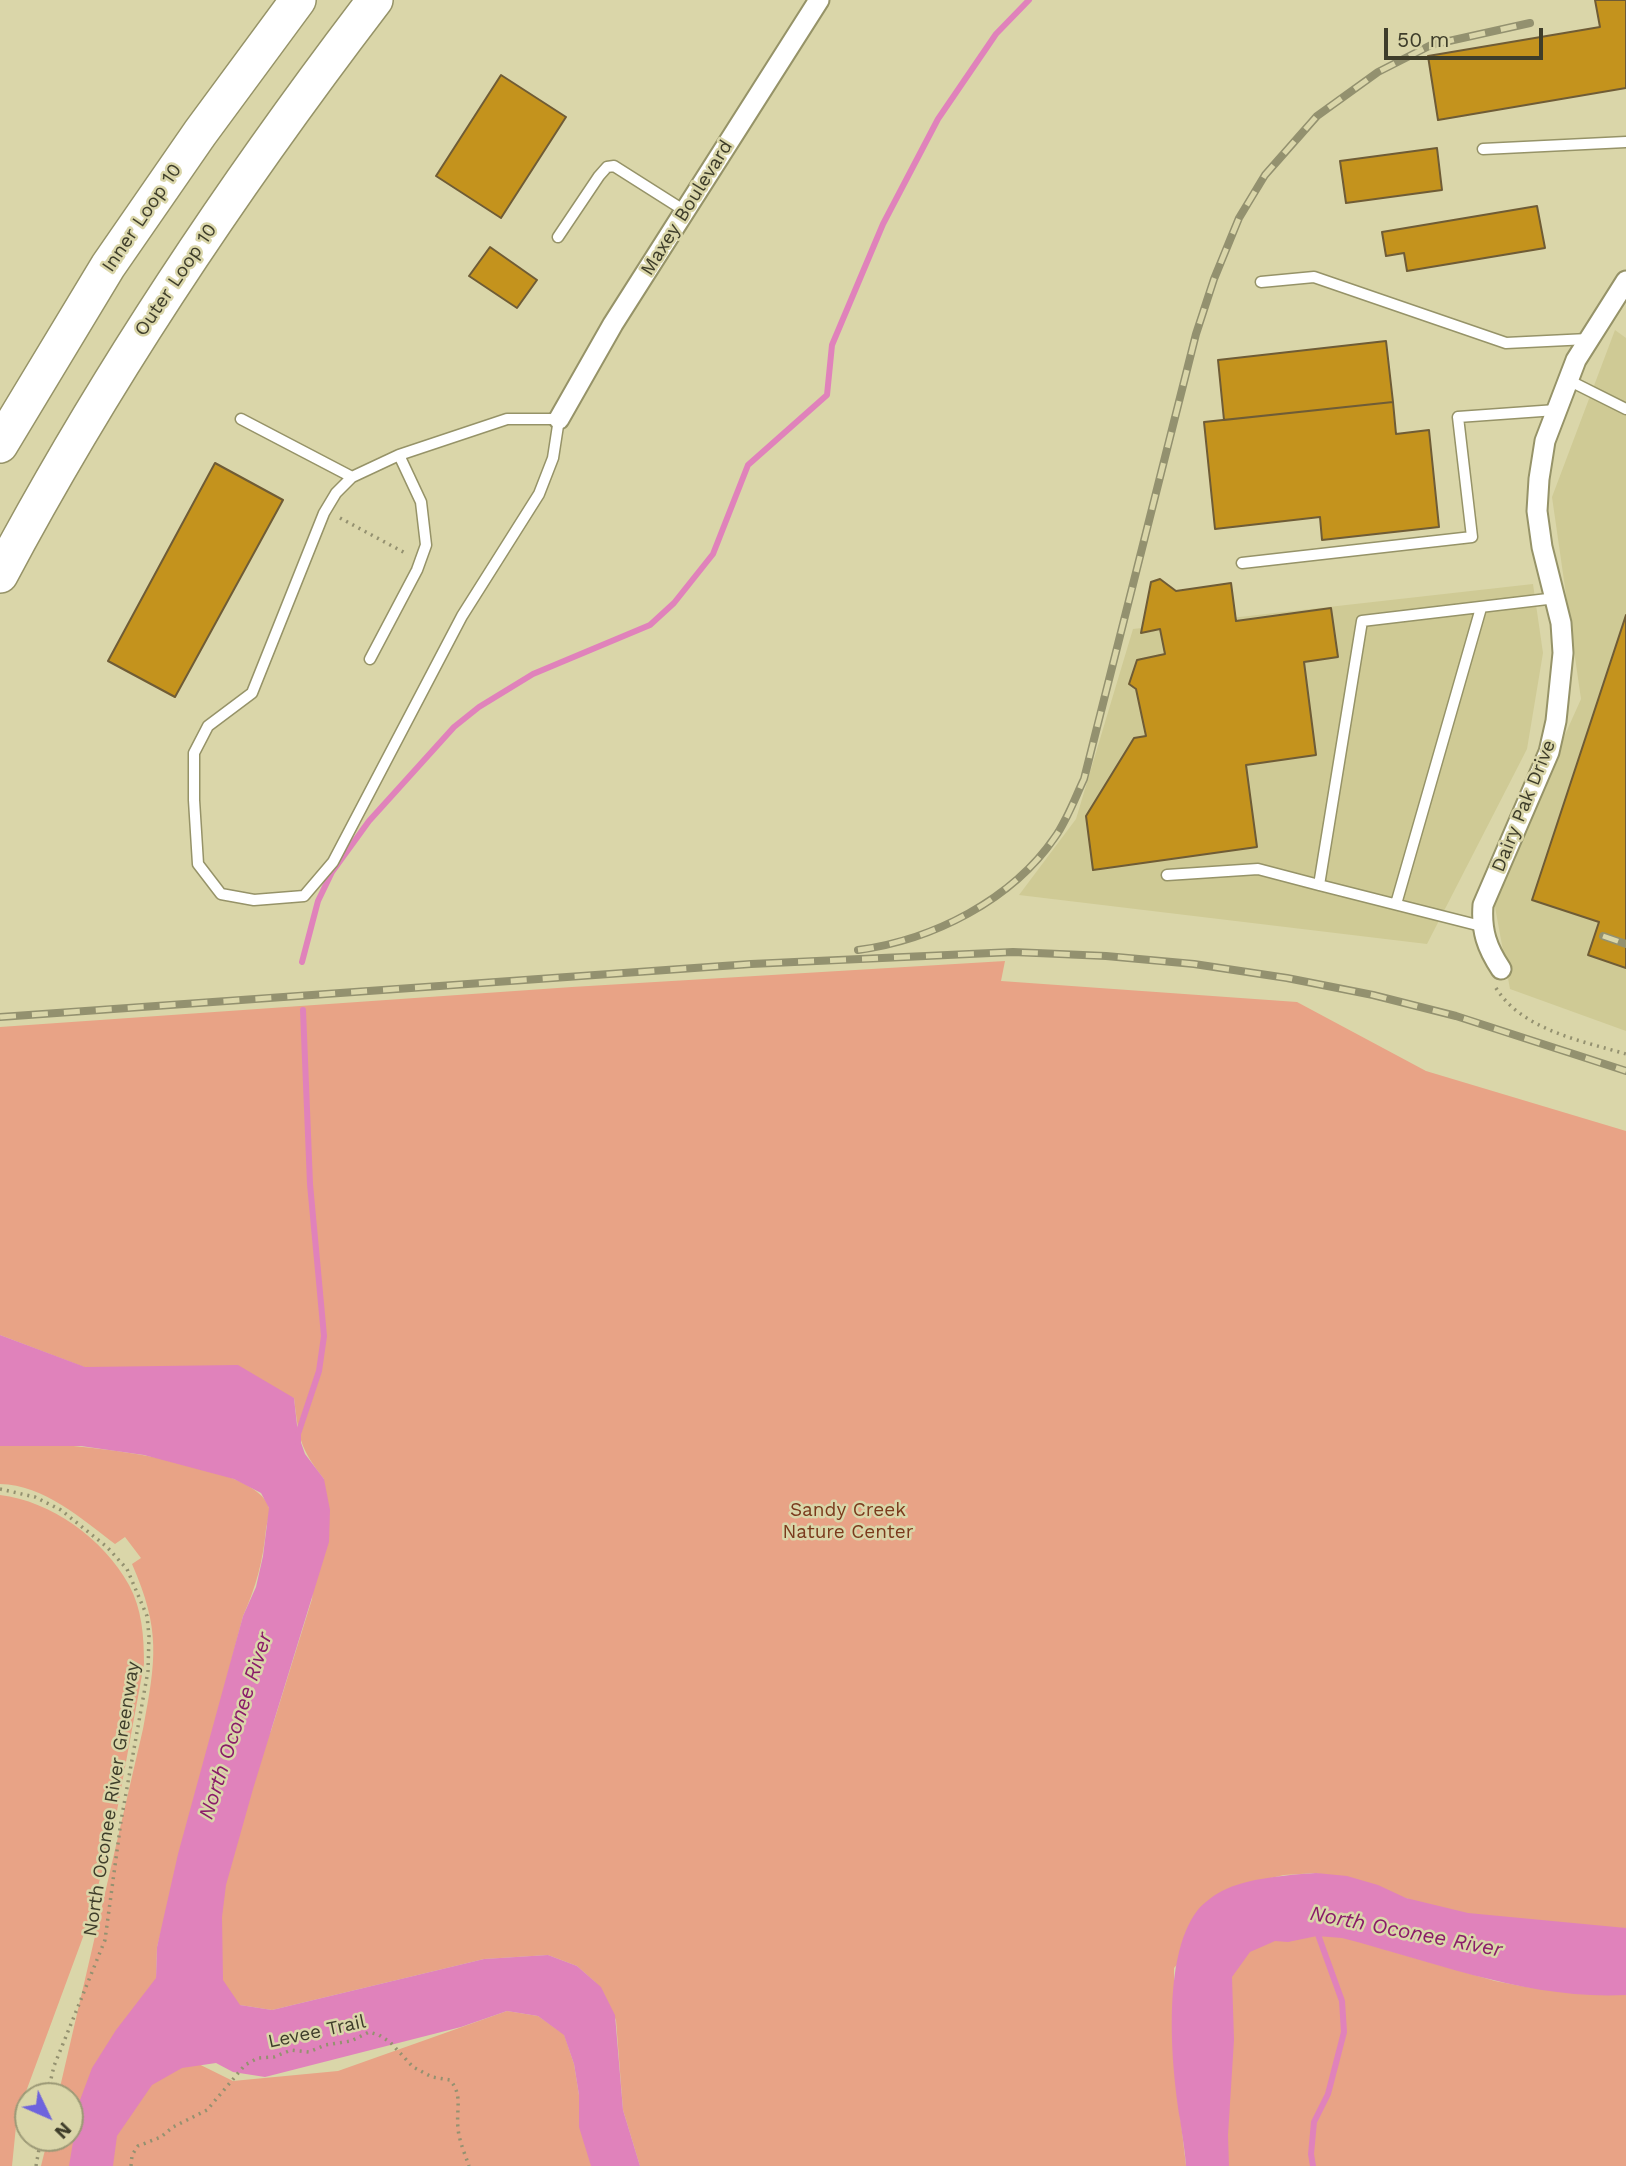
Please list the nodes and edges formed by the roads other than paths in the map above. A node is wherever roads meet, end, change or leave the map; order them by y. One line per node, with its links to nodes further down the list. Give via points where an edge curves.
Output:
1 (298, 0): 16 (highway, Inner Loop 10, via 108,266)
2 (375, 0): 20 (highway, Outer Loop 10, via 135,340)
3 (819, 0): 6 (street, Maxey Boulevard)
4 (1626, 142): 5 (lane)
5 (1483, 149)
6 (685, 211): 7 (lane, via 614,166 607,167); 15 (street, Maxey Boulevard)
7 (558, 237)
8 (1261, 282): 10 (lane, via 1314,277 1506,343)
9 (1624, 287): 10 (street, Dairy Pak Drive)
10 (1588, 339): 11 (street, Dairy Pak Drive)
11 (1568, 380): 12 (lane); 13 (street, Dairy Pak Drive)
12 (1626, 409)
13 (1556, 410): 19 (lane, via 1458,418 1472,537); 21 (street, Dairy Pak Drive, via 1545,441 1537,511)
14 (242, 419): 18 (lane)
15 (559, 419): 17 (lane, via 507,419); 18 (lane, via 553,458 539,494 462,616 333,862 304,896 254,900 221,894 198,864 194,753 208,726 252,693 326,510)
16 (0, 445)
17 (399, 455): 18 (lane); 23 (lane, via 421,502 426,545)
18 (352, 477)
19 (1242, 563)
20 (0, 575)
21 (1557, 598): 22 (lane); 27 (street, Dairy Pak Drive, via 1563,653 1549,752 1483,905)
22 (1481, 608): 25 (lane, via 1362,621); 26 (lane)
23 (370, 659)
24 (1167, 875): 25 (lane, via 1258,869)
25 (1319, 886): 26 (lane)
26 (1396, 904): 27 (lane)
27 (1482, 926): 28 (street, via 1488,949)
28 (1501, 969)

